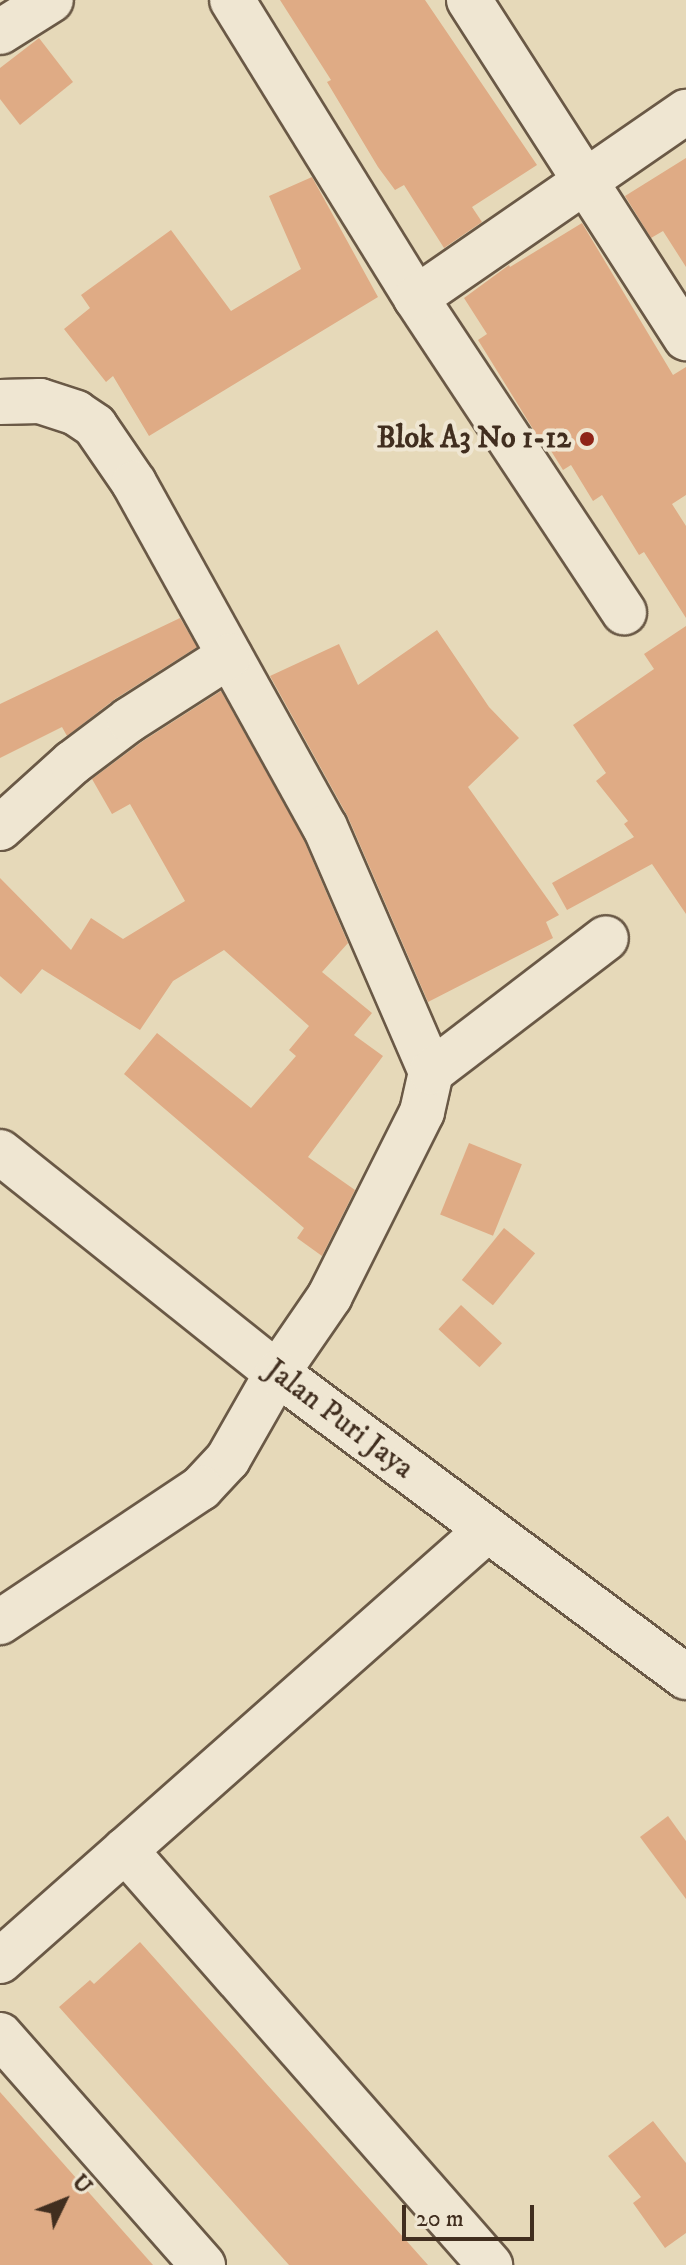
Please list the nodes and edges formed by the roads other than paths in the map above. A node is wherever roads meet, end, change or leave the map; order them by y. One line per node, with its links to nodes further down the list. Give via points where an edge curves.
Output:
1 (51, 0): 4 (street)
2 (232, 0): 7 (street)
3 (469, 0): 6 (street)
4 (0, 32)
5 (686, 112): 6 (street)
6 (585, 180): 7 (street); 8 (street)
7 (416, 298): 10 (street)
8 (686, 338)
9 (0, 402): 11 (street, via 40,401 95,426 134,483)
10 (624, 612)
11 (229, 656): 12 (street, via 129,720); 14 (street, via 325,827)
12 (0, 828)
13 (606, 938): 14 (street)
14 (431, 1072): 16 (street, via 422,1112 330,1296)
15 (0, 1152): 16 (street, Jalan Puri Jaya)
16 (289, 1356): 17 (street, Jalan Puri Jaya); 18 (street, via 228,1459 201,1488)
17 (486, 1531): 19 (street, Jalan Puri Jaya); 20 (street)
18 (0, 1622)
19 (686, 1677)
20 (125, 1850): 21 (street); 24 (street)
21 (0, 1961)
22 (0, 2035): 23 (street)
23 (203, 2265)
24 (490, 2265)

